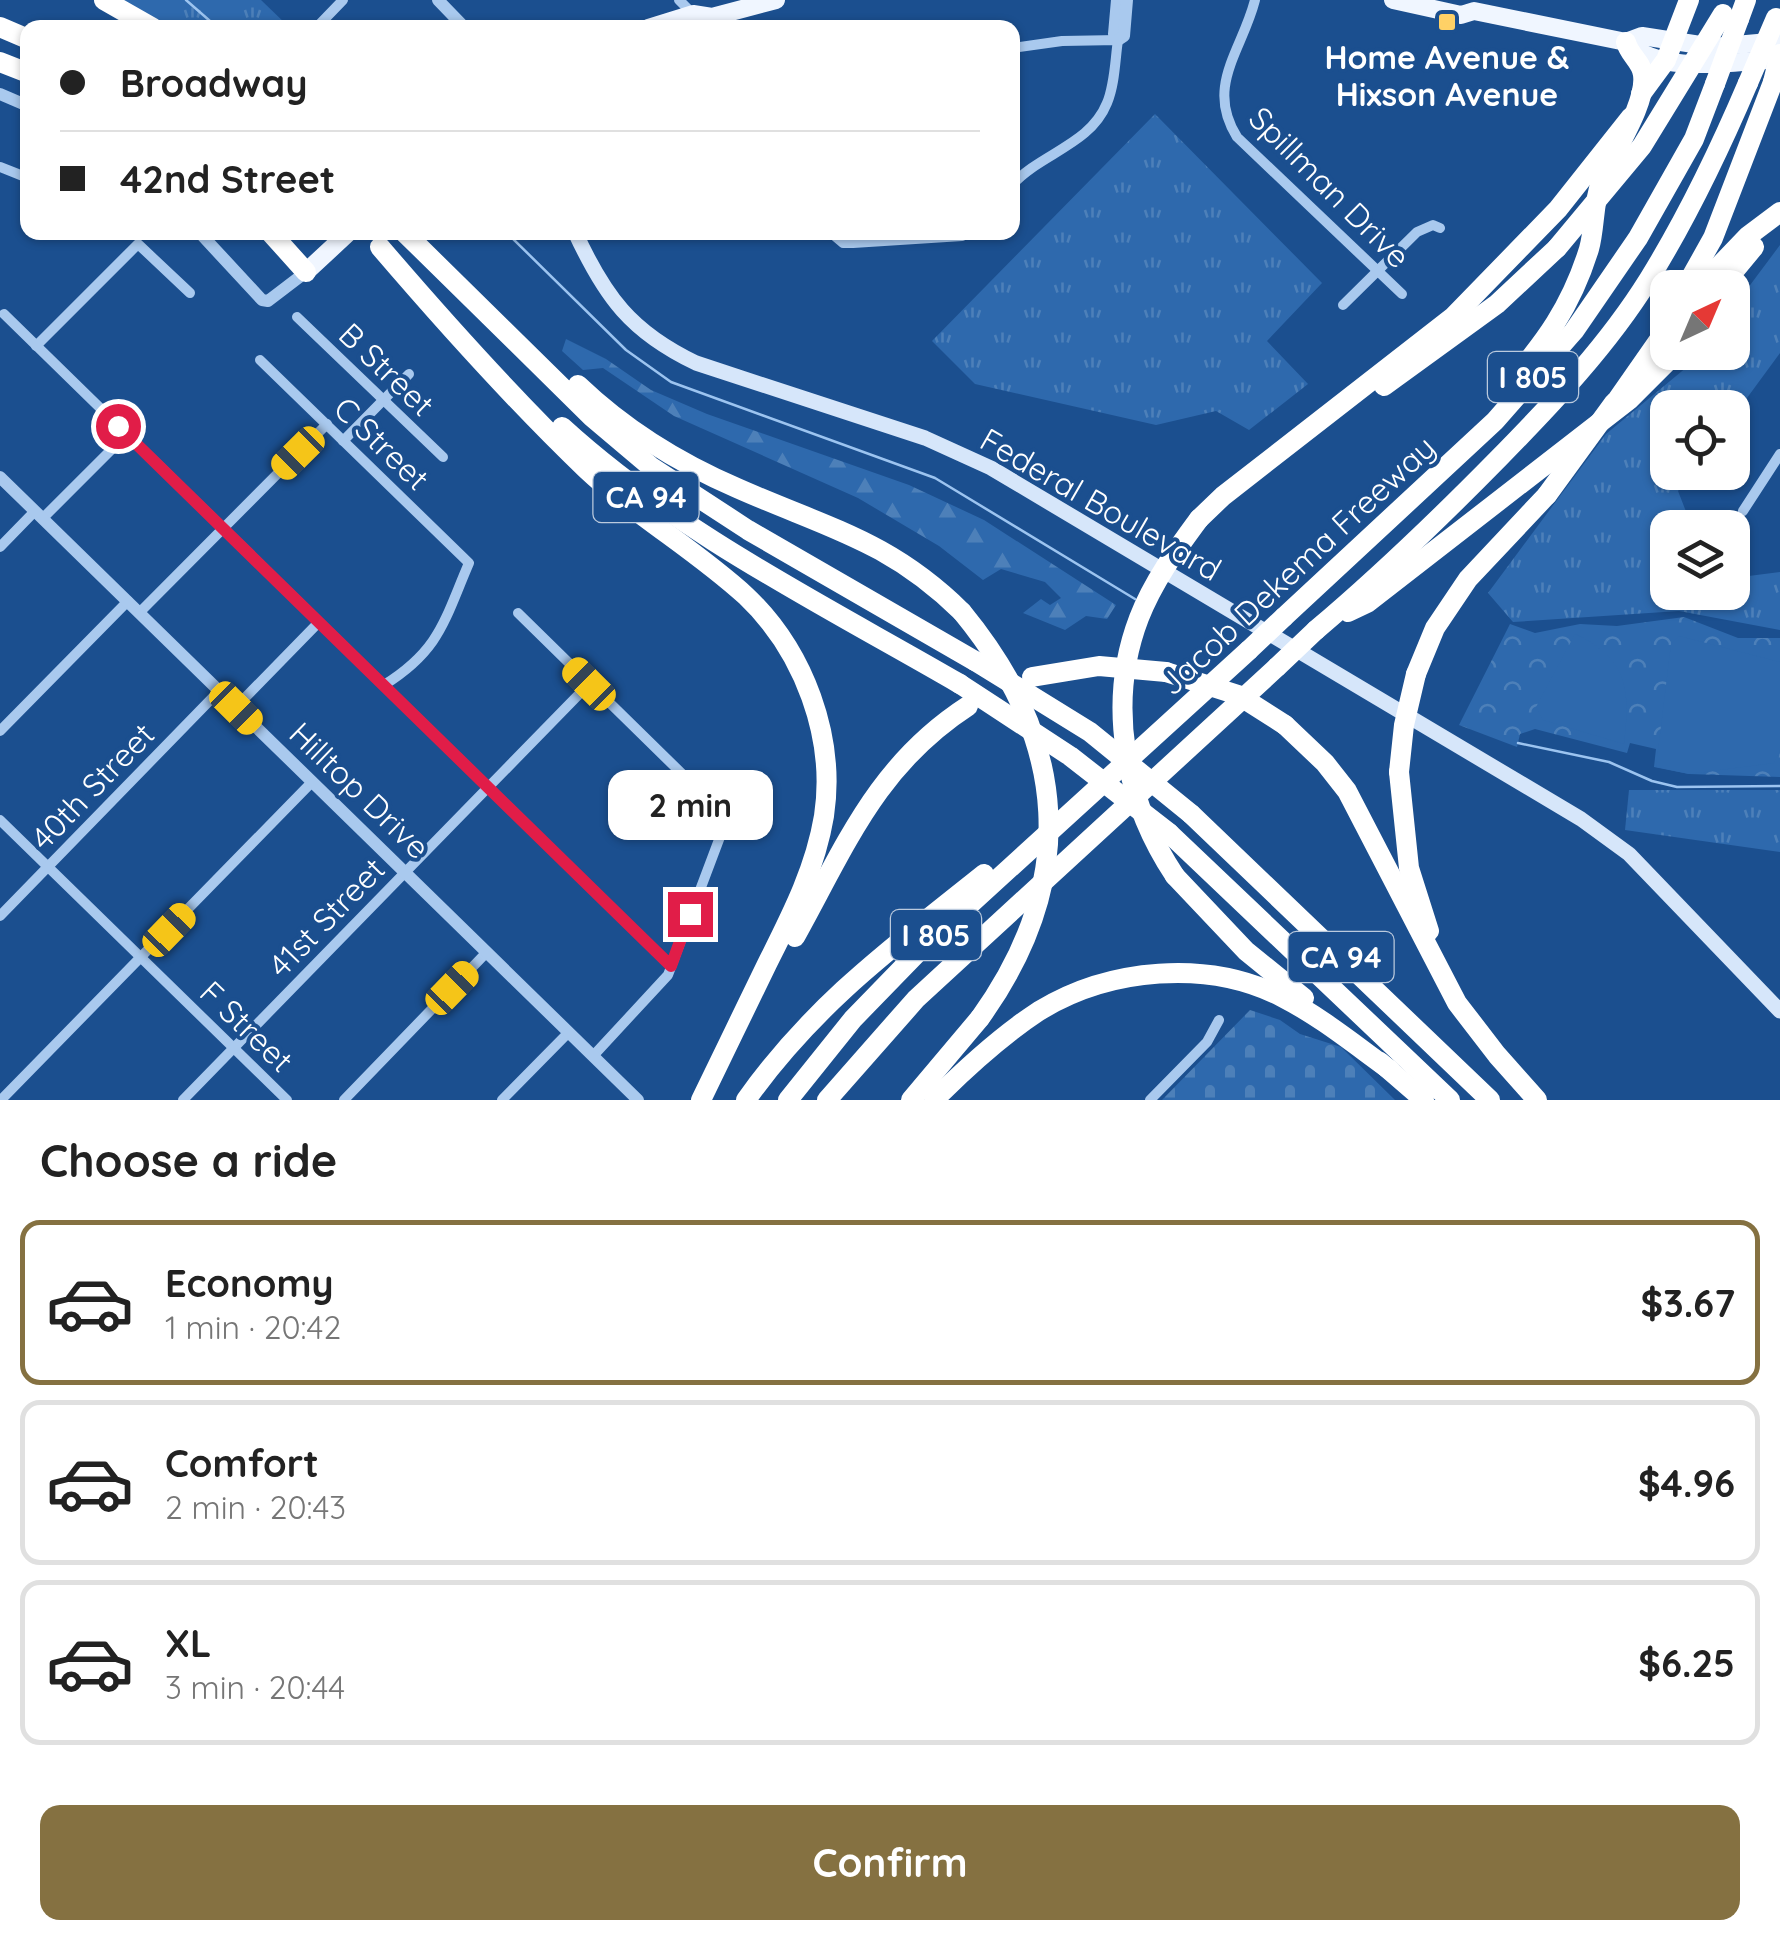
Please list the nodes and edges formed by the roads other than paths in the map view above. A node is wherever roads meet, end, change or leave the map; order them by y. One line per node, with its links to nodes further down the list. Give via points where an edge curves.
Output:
1 (87, 0): 17 (highway)
2 (104, 0): 18 (highway)
3 (343, 0): 19 (street)
4 (438, 0): 20 (street)
5 (678, 0): 16 (street)
6 (709, 0): 16 (main road)
7 (776, 0): 16 (main road, via 712,17)
8 (1117, 0): 22 (street)
9 (1127, 0): 22 (street)
10 (1255, 0): 46 (street, Spillman Drive, via 1224,85 1225,118)
11 (1393, 0): 13 (main road, via 1462,15)
12 (1689, 0): 26 (highway)
13 (1473, 4): 24 (main road)
14 (1735, 8): 65 (highway, bridge, via 1642,146 1556,248 1436,350); 69 (highway, Jacob Dekema Freeway / I 805, bridge, via 1694,139 1574,330 1495,422)
15 (1778, 13): 75 (highway, Jacob Dekema Freeway / I 805, bridge, via 1708,174 1648,281 1597,350 1446,512)
16 (693, 14): 21 (main road)
17 (117, 20)
18 (139, 20)
19 (324, 20)
20 (457, 20)
21 (674, 20)
22 (1118, 40): 25 (street); 30 (street, via 1110,91 1096,124)
23 (1780, 41): 26 (main road)
24 (1626, 42): 26 (main road, via 1637,53); 28 (highway, via 1644,74)
25 (1020, 47)
26 (1670, 50): 27 (main road, via 1686,64); 28 (highway)
27 (1780, 56): 43 (highway, bridge)
28 (1640, 96): 29 (highway)
29 (1631, 117): 65 (highway, via 1558,209 1453,317); 69 (highway, via 1600,184 1590,246 1572,298 1550,336)
30 (1020, 180)
31 (1780, 212): 44 (highway)
32 (1780, 224): 45 (highway)
33 (1440, 228): 46 (street, via 1417,232)
34 (207, 240): 42 (street, via 262,300)
35 (280, 240): 42 (highway)
36 (340, 240): 42 (main road)
37 (373, 240): 107 (highway, via 474,356 594,477 746,596 788,647 814,704 826,779 816,856); 116 (highway, CA 94, bridge, via 562,428 629,485 1082,764 1168,833)
38 (412, 240): 52 (highway, CA 94)
39 (579, 240): 94 (main road, Federal Boulevard, via 611,300 665,348 925,438 993,469 1581,819 1630,854)
40 (839, 240): 41 (street)
41 (902, 240)
42 (312, 266)
43 (1695, 270)
44 (1715, 270)
45 (1734, 270)
46 (1377, 271): 48 (street, Spillman Drive); 49 (street)
47 (190, 293): 53 (street, via 138,244)
48 (1402, 294)
49 (1343, 305)
50 (4, 314): 53 (street)
51 (297, 317): 58 (street, B Street)
52 (502, 326): 112 (highway, bridge, via 642,437 738,488 902,560 962,612 1004,670 1038,756 1049,825 1047,868 1021,948 980,1018); 117 (highway, CA 94, bridge, via 592,417 682,488 1090,732 1191,814)
53 (36, 346): 60 (street)
54 (1650, 349): 99 (highway, bridge, via 1546,495 1468,579 1435,628 1404,725 1398,772 1410,868 1427,928)
55 (260, 360): 59 (street, C Street)
56 (1659, 370): 75 (highway, via 1367,603)
57 (409, 374): 58 (street)
58 (383, 400): 61 (street); 63 (street, B Street)
59 (327, 424): 61 (street, C Street); 68 (street)
60 (127, 434): 67 (street); 68 (street)
61 (344, 440): 78 (street, C Street, via 469,563 440,633 420,660)
62 (1780, 454): 66 (street)
63 (443, 458)
64 (0, 477): 67 (street, Hilltop Drive)
65 (1245, 479): 100 (highway, bridge, via 1199,519 1133,634 1123,688 1132,784 1175,876 1246,951)
66 (1743, 510)
67 (39, 515): 70 (street); 71 (street, Hilltop Drive)
68 (223, 528): 72 (street); 74 (street)
69 (1375, 532): 86 (highway, Jacob Dekema Freeway / I 805, bridge)
70 (0, 548)
71 (128, 601): 72 (street, Hilltop Drive); 82 (street)
72 (139, 612): 79 (street, Hilltop Drive)
73 (518, 613): 77 (street)
74 (319, 622): 78 (street); 81 (street)
75 (1322, 626): 93 (highway, Jacob Dekema Freeway / I 805, bridge)
76 (1032, 678): 99 (highway, bridge, via 1099,666 1166,672 1238,695 1286,726 1346,791 1442,977)
77 (589, 684): 84 (street, 41st Street); 92 (street, via 726,821)
78 (384, 685): 84 (street)
79 (220, 691): 81 (street, Hilltop Drive); 87 (street, 40th Street)
80 (968, 706): 107 (highway, via 912,749 879,788)
81 (236, 708): 83 (street, Hilltop Drive)
82 (0, 731)
83 (312, 782): 88 (street, Hilltop Drive); 91 (street)
84 (488, 787): 88 (street, 41st Street); 92 (street)
85 (0, 820): 87 (street, F Street)
86 (1022, 855): 108 (highway, via 988,871 846,984); 109 (highway, Jacob Dekema Freeway / I 805, via 875,995)
87 (48, 866): 89 (street, 40th Street); 91 (street, F Street)
88 (405, 872): 90 (street, Hilltop Drive); 97 (street, 41st Street)
89 (0, 916)
90 (487, 952): 96 (street, Hilltop Drive); 105 (street)
91 (142, 958): 97 (street, F Street); 102 (street)
92 (671, 966): 98 (street, via 656,992)
93 (916, 999): 110 (highway, Jacob Dekema Freeway / I 805); 111 (highway)
94 (1780, 1011)
95 (1219, 1020): 114 (street)
96 (569, 1032): 98 (street, Hilltop Drive); 106 (street)
97 (234, 1048): 103 (street, 41st Street); 104 (street, F Street)
98 (593, 1056): 101 (street, Hilltop Drive)
99 (1497, 1056): 118 (highway)
100 (1390, 1070): 113 (highway, via 1279,996 1233,980 1156,974 1057,1001); 115 (highway)
101 (632, 1098)
102 (1, 1100)
103 (183, 1100)
104 (287, 1100)
105 (344, 1100)
106 (502, 1100)
107 (701, 1100)
108 (746, 1100)
109 (788, 1100)
110 (828, 1100)
111 (847, 1100)
112 (911, 1100)
113 (934, 1100)
114 (1150, 1100)
115 (1424, 1100)
116 (1450, 1100)
117 (1490, 1100)
118 (1538, 1100)

